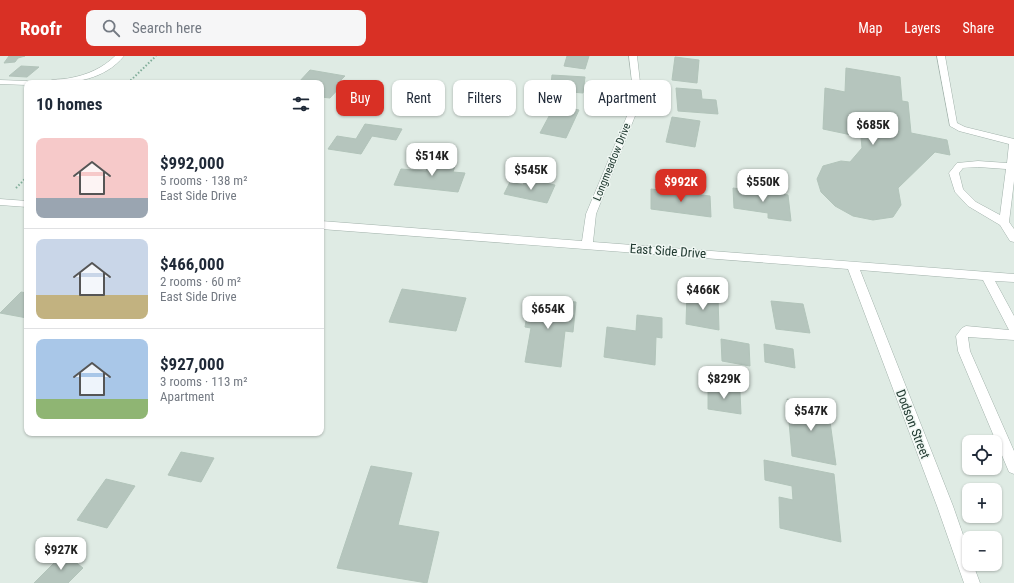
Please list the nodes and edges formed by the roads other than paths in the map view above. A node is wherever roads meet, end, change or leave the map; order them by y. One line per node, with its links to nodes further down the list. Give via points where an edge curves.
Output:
1 (120, 56): 4 (street, via 106,68)
2 (633, 56): 14 (street, Longmeadow Drive, via 637,91 631,116 591,214)
3 (940, 56): 7 (street, via 953,124 962,129)
4 (71, 80)
5 (0, 82): 6 (street)
6 (24, 83)
7 (1014, 142): 8 (street)
8 (1011, 166): 11 (street); 11 (street, via 960,165 954,173 958,190 972,204)
9 (0, 202): 10 (street)
10 (24, 204)
11 (1004, 222): 13 (street)
12 (324, 225): 14 (street, East Side Drive)
13 (1014, 238)
14 (587, 244): 15 (street, East Side Drive)
15 (852, 265): 16 (street, East Side Drive); 21 (street, Dodson Street)
16 (987, 276): 17 (street, East Side Drive); 18 (street)
17 (1014, 278)
18 (1014, 328)
19 (1014, 335): 20 (street, via 966,331 962,336 964,351)
20 (1014, 467)
21 (972, 583)

